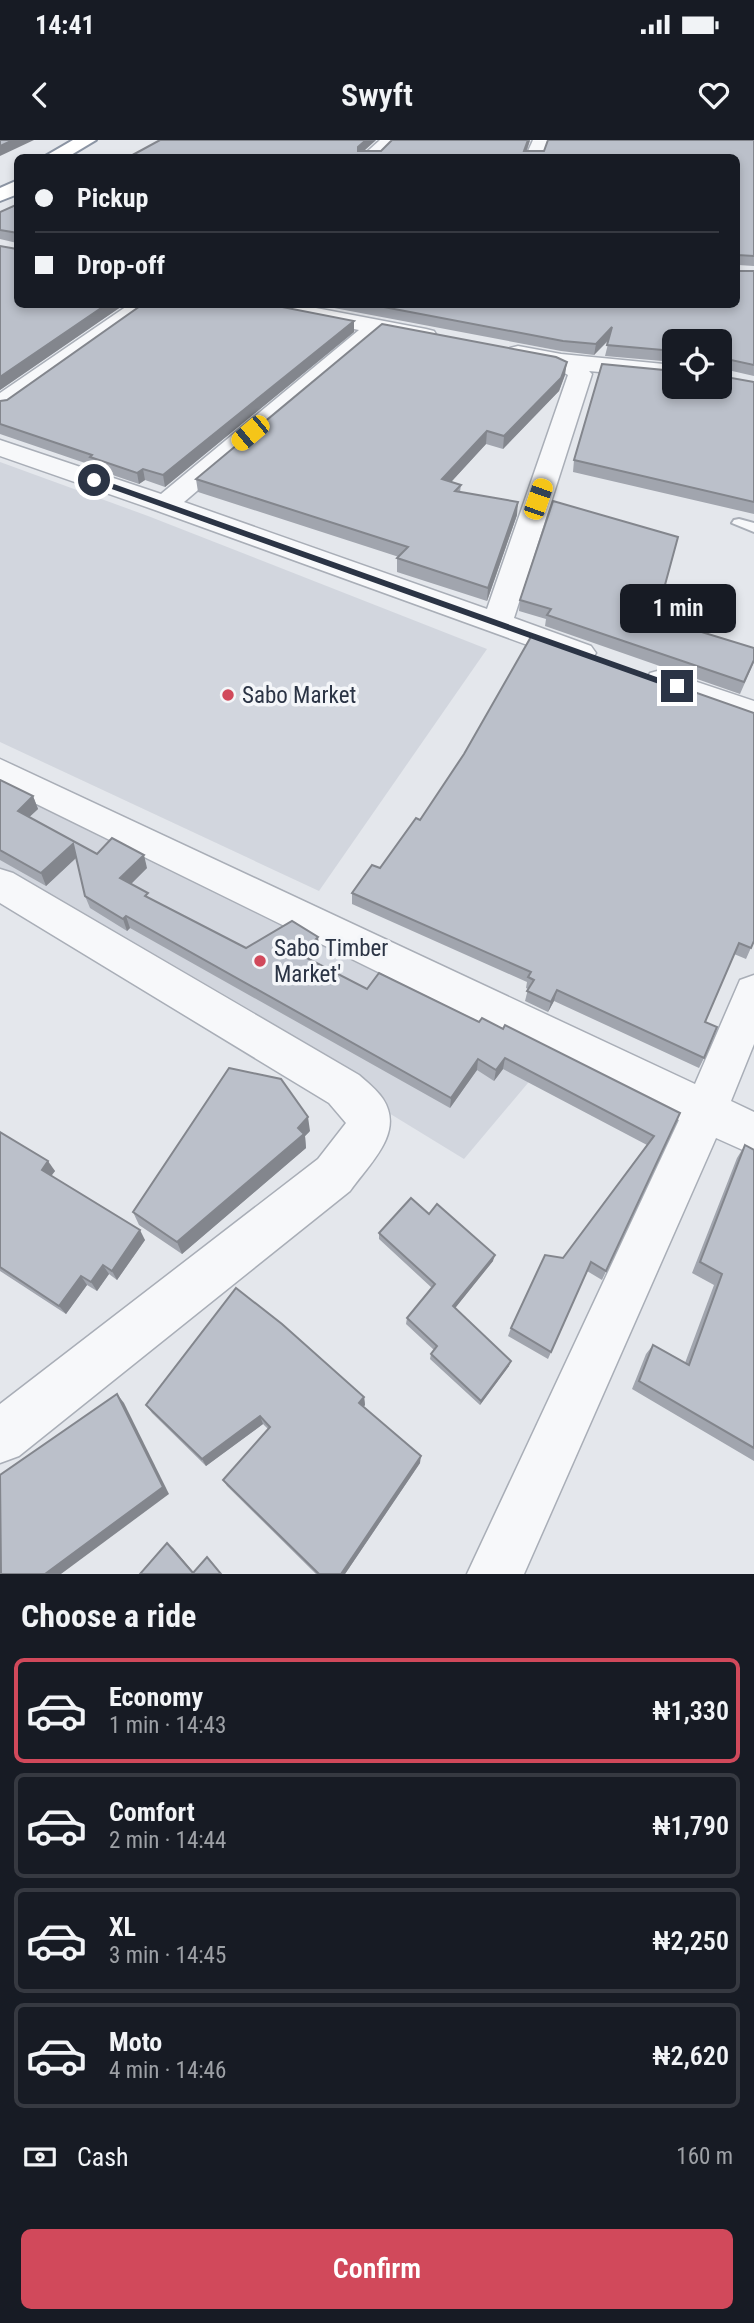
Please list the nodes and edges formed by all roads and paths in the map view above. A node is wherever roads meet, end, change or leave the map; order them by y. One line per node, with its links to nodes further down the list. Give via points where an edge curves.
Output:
1 (390, 140): 4 (street)
2 (93, 143): 3 (highway)
3 (62, 154)
4 (373, 154)
5 (139, 308): 12 (street)
6 (279, 308): 7 (street)
7 (376, 327): 8 (street); 14 (street)
8 (442, 339)
9 (495, 349): 10 (street)
10 (561, 361): 11 (street); 17 (street, via 580,374)
11 (662, 371)
12 (0, 404)
13 (0, 448): 14 (street)
14 (165, 504): 17 (street)
15 (739, 523): 16 (lane)
16 (754, 528)
17 (497, 624): 18 (street)
18 (600, 660)
19 (638, 673): 20 (street)
20 (754, 713)
21 (0, 771): 24 (street)
22 (0, 884): 26 (street, via 344,1089 367,1112 369,1129 334,1175)
23 (754, 992): 24 (street)
24 (706, 1110): 25 (street); 27 (street)
25 (754, 1134)
26 (0, 1437)
27 (495, 1574)

